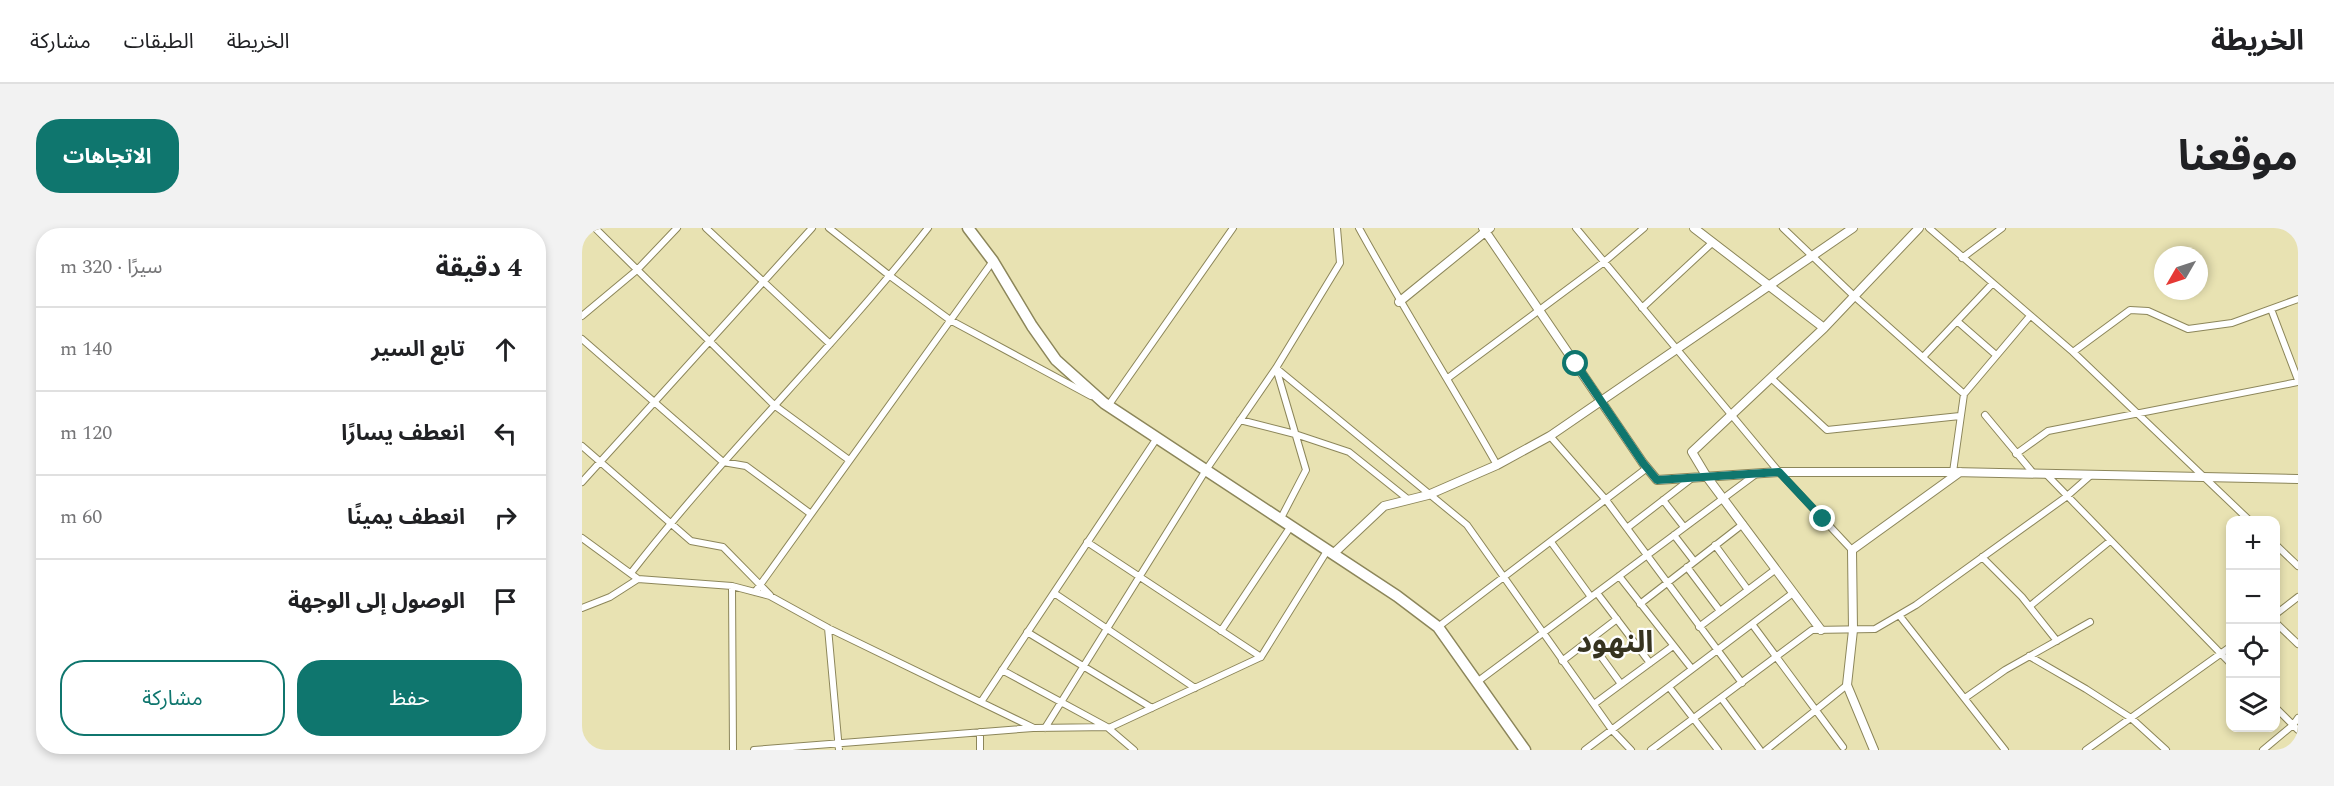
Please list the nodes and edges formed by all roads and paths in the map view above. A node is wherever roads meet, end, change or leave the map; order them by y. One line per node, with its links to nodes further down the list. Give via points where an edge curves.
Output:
1 (595, 228): 25 (street)
2 (677, 228): 25 (street)
3 (706, 228): 27 (street)
4 (812, 228): 27 (street)
5 (829, 228): 26 (street)
6 (928, 228): 26 (street)
7 (968, 228): 23 (highway)
8 (1233, 228): 55 (street)
9 (1337, 228): 48 (street, via 1340,263)
10 (1359, 228): 32 (street)
11 (1576, 228): 24 (street)
12 (1644, 228): 24 (street)
13 (1694, 228): 20 (street)
14 (1783, 228): 21 (street)
15 (1853, 228): 21 (main road)
16 (1919, 228): 30 (street)
17 (1929, 228): 22 (street)
18 (2002, 228): 22 (street)
19 (1486, 229): 32 (street); 35 (street)
20 (1713, 242): 29 (street); 33 (street)
21 (1812, 257): 29 (main road); 30 (street)
22 (1962, 258): 28 (street)
23 (993, 261): 38 (street); 55 (highway, via 1056,360)
24 (1604, 262): 33 (street); 35 (street)
25 (637, 270): 36 (street); 42 (street)
26 (890, 276): 38 (street); 43 (street)
27 (764, 282): 42 (street); 43 (street)
28 (1992, 284): 37 (street); 39 (street)
29 (1769, 286): 40 (street); 44 (main road)
30 (1854, 296): 40 (street); 47 (street)
31 (2298, 299): 34 (street)
32 (1400, 302): 49 (street)
33 (1642, 308): 44 (street)
34 (2271, 309): 45 (street, via 2232,323 2188,329 2148,311 2130,310); 51 (street)
35 (1540, 311): 49 (street); 53 (street)
36 (582, 316)
37 (2030, 316): 45 (street); 46 (street)
38 (950, 320): 55 (street); 67 (street)
39 (1957, 321): 46 (street); 47 (street)
40 (1824, 328): 50 (street)
41 (582, 339): 54 (street)
42 (709, 342): 54 (street); 56 (street)
43 (830, 344): 56 (street)
44 (1676, 349): 53 (main road); 58 (street)
45 (2073, 352): 57 (street)
46 (1996, 355): 52 (street)
47 (1923, 357): 52 (street)
48 (1276, 368): 61 (street); 62 (street); 84 (street)
49 (1448, 378): 70 (street)
50 (1771, 378): 58 (street); 60 (street, via 1827,430)
51 (2298, 381): 57 (street)
52 (1964, 394): 60 (street)
53 (1601, 399): 63 (main road); 71 (street)
54 (654, 402): 68 (street); 69 (street)
55 (1106, 404): 64 (highway)
56 (774, 405): 67 (street); 69 (street)
57 (2137, 414): 66 (street, via 2048,431); 79 (street)
58 (1731, 415): 73 (street); 80 (street, via 1692,452)
59 (1985, 415): 66 (street)
60 (1960, 416): 74 (street)
61 (1240, 420): 62 (street); 72 (street)
62 (1295, 434): 87 (street, via 1349,452); 92 (street, via 1306,470)
63 (1550, 436): 70 (main road); 88 (street)
64 (1157, 438): 72 (highway); 101 (street)
65 (582, 446): 68 (street)
66 (2016, 454): 76 (street)
67 (849, 460): 90 (street)
68 (599, 462): 83 (street); 93 (street)
69 (723, 462): 90 (street, via 746,466); 93 (street)
70 (1497, 465): 84 (main road)
71 (1647, 468): 81 (street, via 1657,480); 88 (street)
72 (1206, 470): 92 (highway); 114 (street)
73 (1779, 472): 74 (street); 75 (street); 105 (street)
74 (1956, 472): 76 (street); 105 (street)
75 (1756, 474): 80 (street); 86 (street)
76 (2034, 474): 77 (street)
77 (2046, 474): 78 (street); 85 (street)
78 (2091, 475): 79 (street); 85 (street)
79 (2201, 475): 82 (street); 91 (street)
80 (1707, 477): 81 (street); 86 (street)
81 (1692, 478): 89 (street)
82 (2298, 479)
83 (582, 482)
84 (1428, 495): 87 (main road); 117 (street, via 1467,525)
85 (2066, 496): 100 (street); 108 (street)
86 (1723, 498): 94 (street); 96 (street)
87 (1409, 500): 106 (main road, via 1384,506)
88 (1606, 500): 97 (street); 102 (street)
89 (1663, 500): 96 (street); 97 (street)
90 (811, 514): 119 (street)
91 (2245, 516)
92 (1280, 520): 95 (highway)
93 (669, 524): 113 (street); 119 (street, via 691,541 723,547)
94 (1743, 524): 103 (street); 112 (street)
95 (1291, 526): 106 (highway); 144 (street)
96 (1684, 527): 98 (street)
97 (1627, 528): 107 (street)
98 (1674, 535): 107 (street); 109 (street)
99 (582, 538): 113 (street)
100 (2110, 541): 129 (street); 153 (street)
101 (1087, 542): 114 (street); 124 (street)
102 (1551, 542): 117 (street); 125 (street)
103 (1715, 545): 109 (street); 121 (street)
104 (2280, 549): 110 (street)
105 (1852, 550): 143 (street)
106 (1330, 552): 138 (highway); 156 (street)
107 (1646, 555): 115 (street); 118 (street)
108 (1982, 557): 129 (street); 133 (street)
109 (1695, 561): 111 (street)
110 (2298, 566)
111 (1687, 567): 118 (street); 131 (street)
112 (1776, 569): 121 (street); 123 (street)
113 (631, 573): 116 (street)
114 (1139, 576): 141 (street); 144 (street)
115 (1619, 576): 125 (street); 128 (street)
116 (638, 579): 120 (street); 130 (street, via 610,597)
117 (1503, 579): 138 (street); 146 (street)
118 (1667, 583): 128 (street); 139 (street)
119 (759, 585): 122 (street); 126 (street)
120 (732, 586): 122 (street); 188 (street)
121 (1748, 590): 131 (street)
122 (755, 592): 126 (street)
123 (1793, 592): 136 (street); 142 (street)
124 (1054, 593): 141 (street); 145 (street)
125 (1594, 595): 134 (street); 146 (street)
126 (770, 596): 140 (street)
127 (2298, 597): 132 (street)
128 (1640, 603): 150 (street)
129 (2030, 606): 148 (street)
130 (582, 608)
131 (1720, 611): 139 (street)
132 (2280, 611)
133 (1899, 615): 143 (street, via 1875,629); 169 (street)
134 (1617, 619): 147 (street); 159 (street)
135 (2090, 622): 148 (street)
136 (1752, 624): 151 (street); 154 (street)
137 (2277, 624): 149 (street)
138 (1438, 627): 163 (highway)
139 (1699, 627): 151 (street)
140 (828, 628): 171 (street); 186 (street)
141 (1107, 628): 160 (street); 168 (street)
142 (1821, 630): 143 (street); 154 (street, via 1812,630)
143 (1853, 630): 166 (street)
144 (1221, 631): 156 (street)
145 (1027, 632): 160 (street); 162 (street)
146 (1542, 633): 158 (street); 163 (street)
147 (1589, 640): 158 (street); 165 (street)
148 (2057, 641): 155 (street)
149 (2298, 644)
150 (1673, 646): 159 (street); 161 (street)
151 (1717, 650): 161 (street); 164 (street)
152 (2226, 650): 153 (street)
153 (2221, 654): 157 (street); 178 (street)
154 (1777, 656): 164 (street); 175 (street)
155 (2028, 656): 169 (street); 178 (street)
156 (1261, 657): 168 (street)
157 (2226, 659)
158 (1562, 661): 173 (street)
159 (1650, 663): 165 (street)
160 (1083, 666): 172 (street); 174 (street)
161 (1692, 669): 167 (street)
162 (1002, 670): 171 (street); 172 (street)
163 (1477, 682): 192 (highway)
164 (1742, 683): 170 (street)
165 (1621, 684): 173 (street)
166 (1847, 685): 175 (street); 199 (street)
167 (1669, 687): 177 (street); 184 (street)
168 (1195, 688): 174 (street)
169 (1965, 698): 200 (street)
170 (1722, 699): 177 (street); 197 (street)
171 (981, 702): 182 (street)
172 (1061, 702): 180 (street); 183 (street)
173 (1594, 704): 184 (street)
174 (1152, 708): 180 (street)
175 (1816, 712): 187 (street); 198 (street)
176 (2280, 712): 181 (street)
177 (1694, 718): 195 (street); 196 (street)
178 (2131, 718): 201 (street); 202 (street)
179 (2298, 718): 181 (street)
180 (1107, 727): 183 (street); 191 (street)
181 (2295, 727): 203 (street)
182 (1034, 728): 183 (street); 185 (street)
183 (1045, 728)
184 (1612, 730): 193 (street); 194 (street)
185 (980, 732): 186 (street); 190 (street)
186 (839, 747): 189 (street)
187 (1843, 747)
188 (733, 750)
189 (754, 750)
190 (980, 750)
191 (1134, 750)
192 (1525, 750)
193 (1585, 750)
194 (1631, 750)
195 (1651, 750)
196 (1719, 750)
197 (1760, 750)
198 (1766, 750)
199 (1874, 750)
200 (2005, 750)
201 (2086, 750)
202 (2166, 750)
203 (2263, 750)

